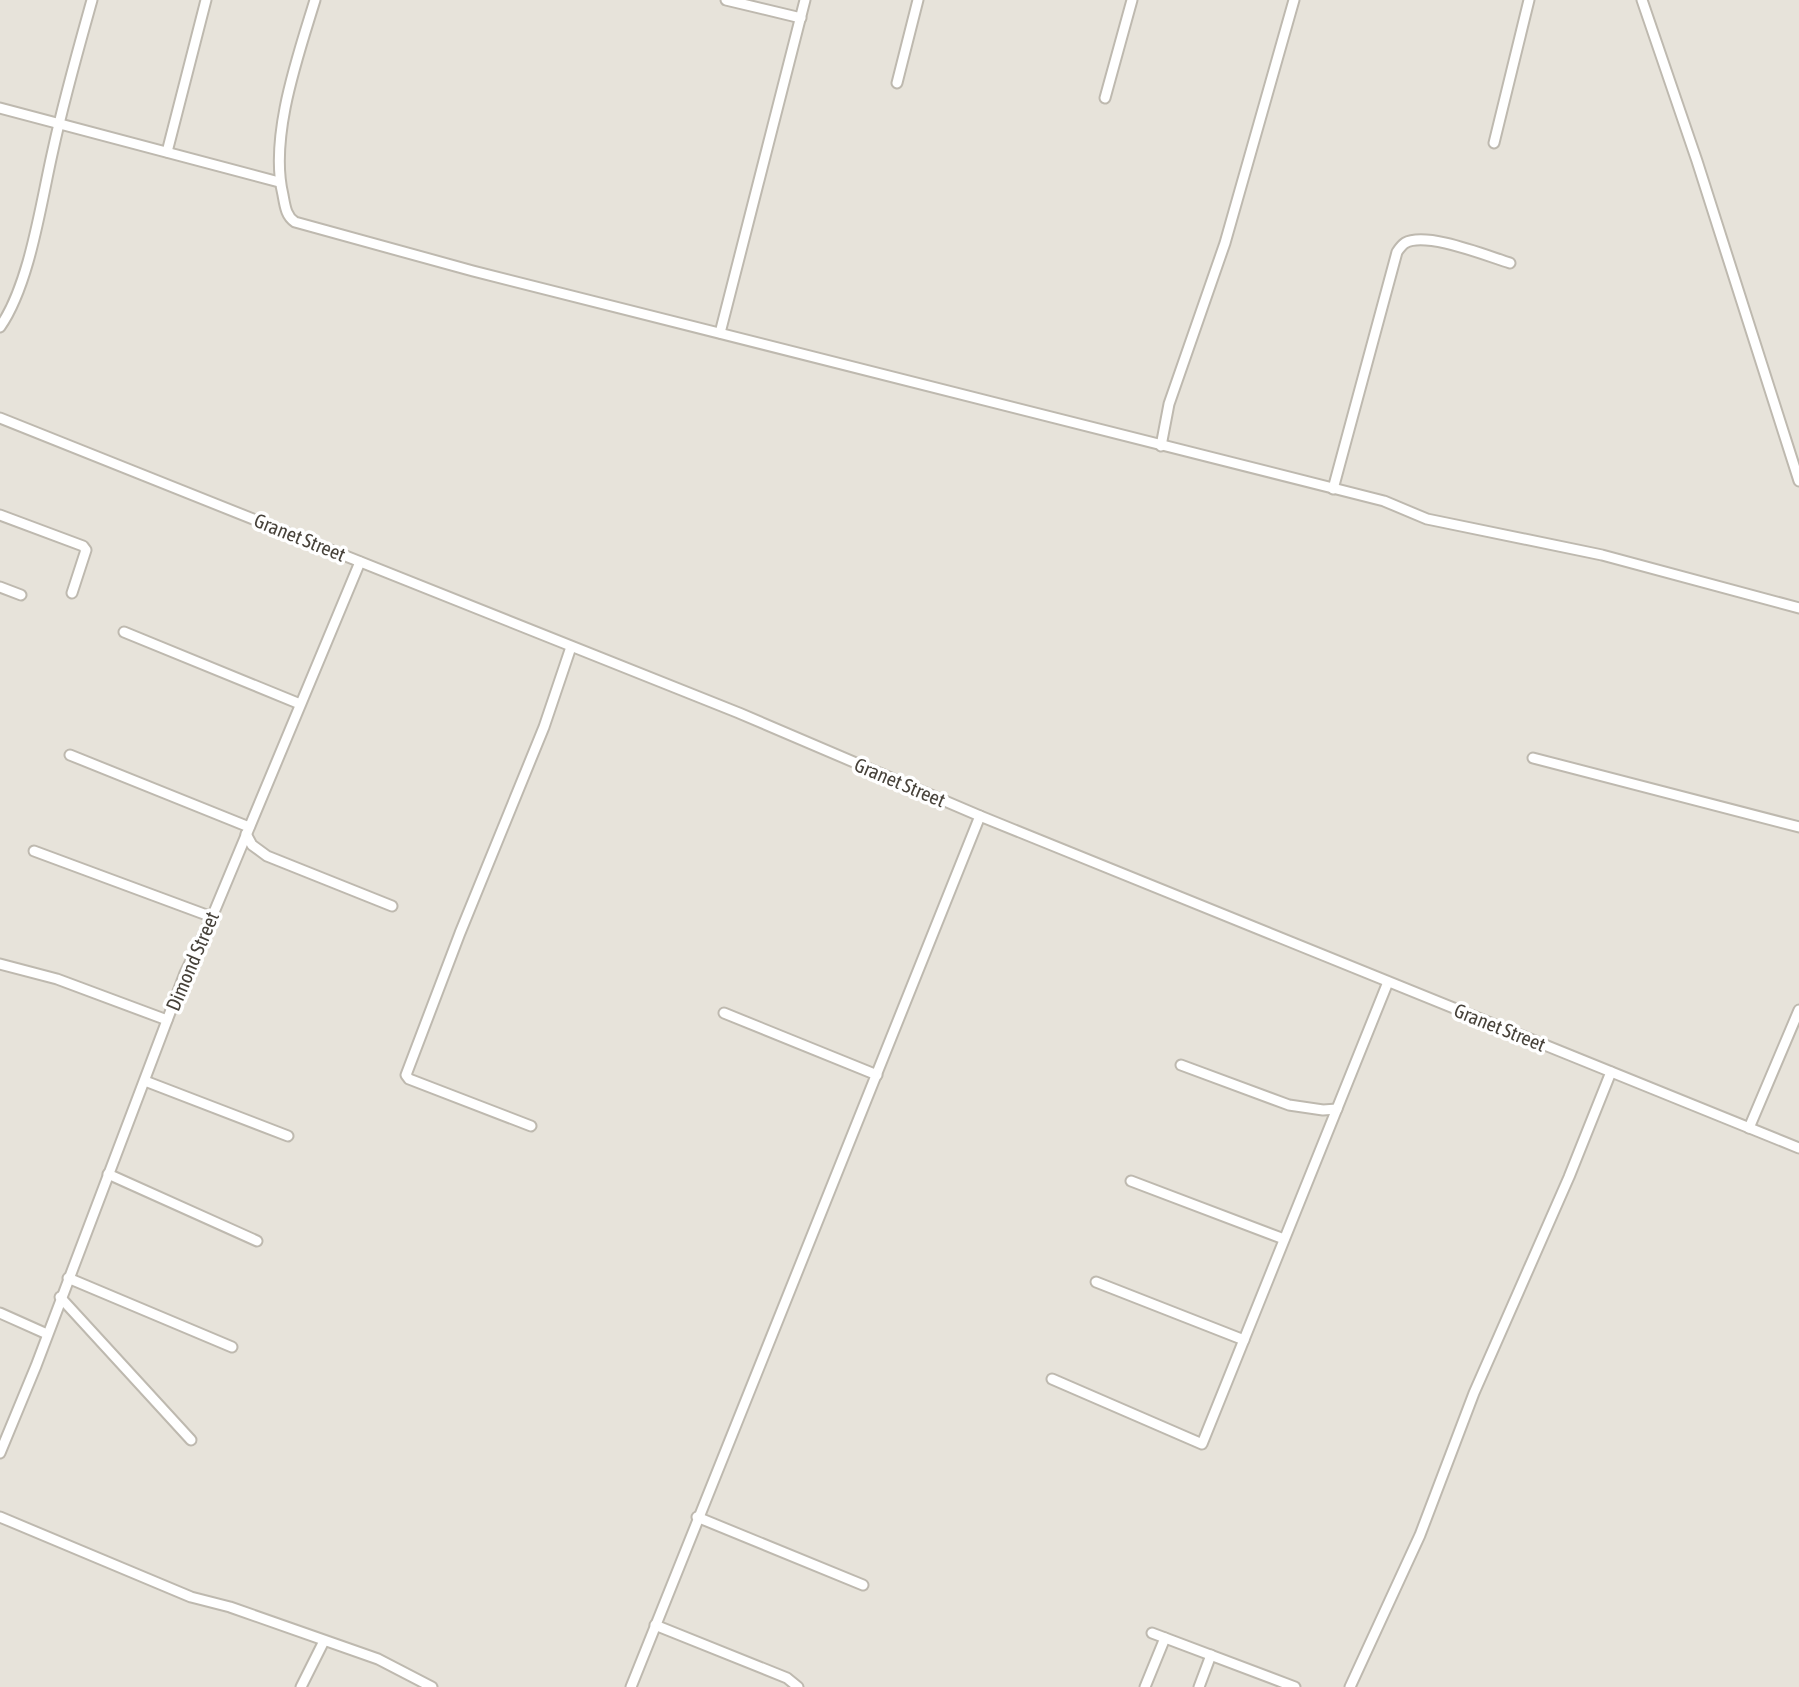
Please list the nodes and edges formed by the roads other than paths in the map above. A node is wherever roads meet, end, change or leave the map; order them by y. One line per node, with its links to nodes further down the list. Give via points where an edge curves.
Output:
1 (92, 0): 15 (street)
2 (206, 0): 17 (street)
3 (315, 0): 18 (street, via 280,135)
4 (726, 0): 11 (street)
5 (805, 0): 11 (street)
6 (918, 0): 12 (street)
7 (1132, 0): 13 (street)
8 (1294, 0): 23 (street, via 1225,243 1169,404)
9 (1529, 0): 16 (street)
10 (1642, 0): 24 (street)
11 (801, 18): 21 (street)
12 (897, 83)
13 (1105, 98)
14 (0, 108): 15 (street)
15 (59, 124): 17 (street); 20 (street, via 17,294)
16 (1494, 143)
17 (167, 152): 18 (street)
18 (279, 182): 21 (street, via 288,216 295,222)
19 (1510, 263): 25 (street, via 1443,243 1414,240 1402,245)
20 (0, 327)
21 (720, 333): 23 (street)
22 (0, 418): 27 (street, Granet Street)
23 (1161, 446): 25 (street)
24 (1799, 481)
25 (1333, 489): 31 (street, via 1384,501 1427,519 1602,555)
26 (0, 515): 29 (street, via 83,546)
27 (360, 562): 33 (street, Granet Street); 34 (street, Dimond Street)
28 (0, 587): 30 (street)
29 (72, 593)
30 (21, 595)
31 (1799, 608)
32 (124, 632): 34 (street)
33 (571, 647): 37 (street, Granet Street); 53 (street, via 406,1075)
34 (300, 704): 39 (street, Dimond Street)
35 (70, 755): 39 (street)
36 (1533, 758): 38 (street)
37 (980, 816): 44 (street, Granet Street); 50 (street)
38 (1799, 827)
39 (247, 830): 41 (street, via 258,851 267,856); 42 (street, Dimond Street)
40 (34, 851): 42 (street)
41 (392, 906)
42 (212, 917): 47 (street, Dimond Street)
43 (0, 964): 47 (street)
44 (1388, 982): 49 (street, Granet Street); 52 (street)
45 (1799, 1010): 54 (street)
46 (724, 1013): 50 (street)
47 (167, 1020): 51 (street, Dimond Street)
48 (1181, 1065): 52 (street, via 1289,1105)
49 (1611, 1072): 54 (street, Granet Street); 87 (street, via 1474,1393 1420,1535)
50 (877, 1075): 72 (street)
51 (145, 1081): 55 (street); 57 (street, Dimond Street)
52 (1337, 1109): 59 (street)
53 (531, 1126)
54 (1749, 1128): 56 (street, Granet Street)
55 (288, 1136)
56 (1799, 1148)
57 (108, 1174): 60 (street); 61 (street, Dimond Street)
58 (1131, 1181): 59 (street)
59 (1284, 1239): 66 (street)
60 (257, 1241)
61 (68, 1278): 63 (street, Dimond Street); 67 (street)
62 (1096, 1282): 66 (street)
63 (60, 1297): 65 (street, Dimond Street); 69 (street)
64 (0, 1313): 65 (street)
65 (47, 1334): 70 (street, Dimond Street)
66 (1244, 1340): 68 (street, via 1202,1444)
67 (232, 1347)
68 (1052, 1379)
69 (191, 1440)
70 (0, 1453)
71 (0, 1517): 77 (street, via 191,1597)
72 (697, 1517): 73 (street); 74 (street)
73 (863, 1585)
74 (655, 1625): 82 (street); 83 (street)
75 (1152, 1633): 76 (street)
76 (1165, 1638): 78 (street); 84 (street)
77 (324, 1641): 80 (street); 81 (street, via 378,1659)
78 (1211, 1655): 79 (street); 85 (street)
79 (1278, 1684): 86 (street)
80 (301, 1687)
81 (432, 1687)
82 (631, 1687)
83 (798, 1687)
84 (1145, 1687)
85 (1199, 1687)
86 (1295, 1687)
87 (1350, 1687)

